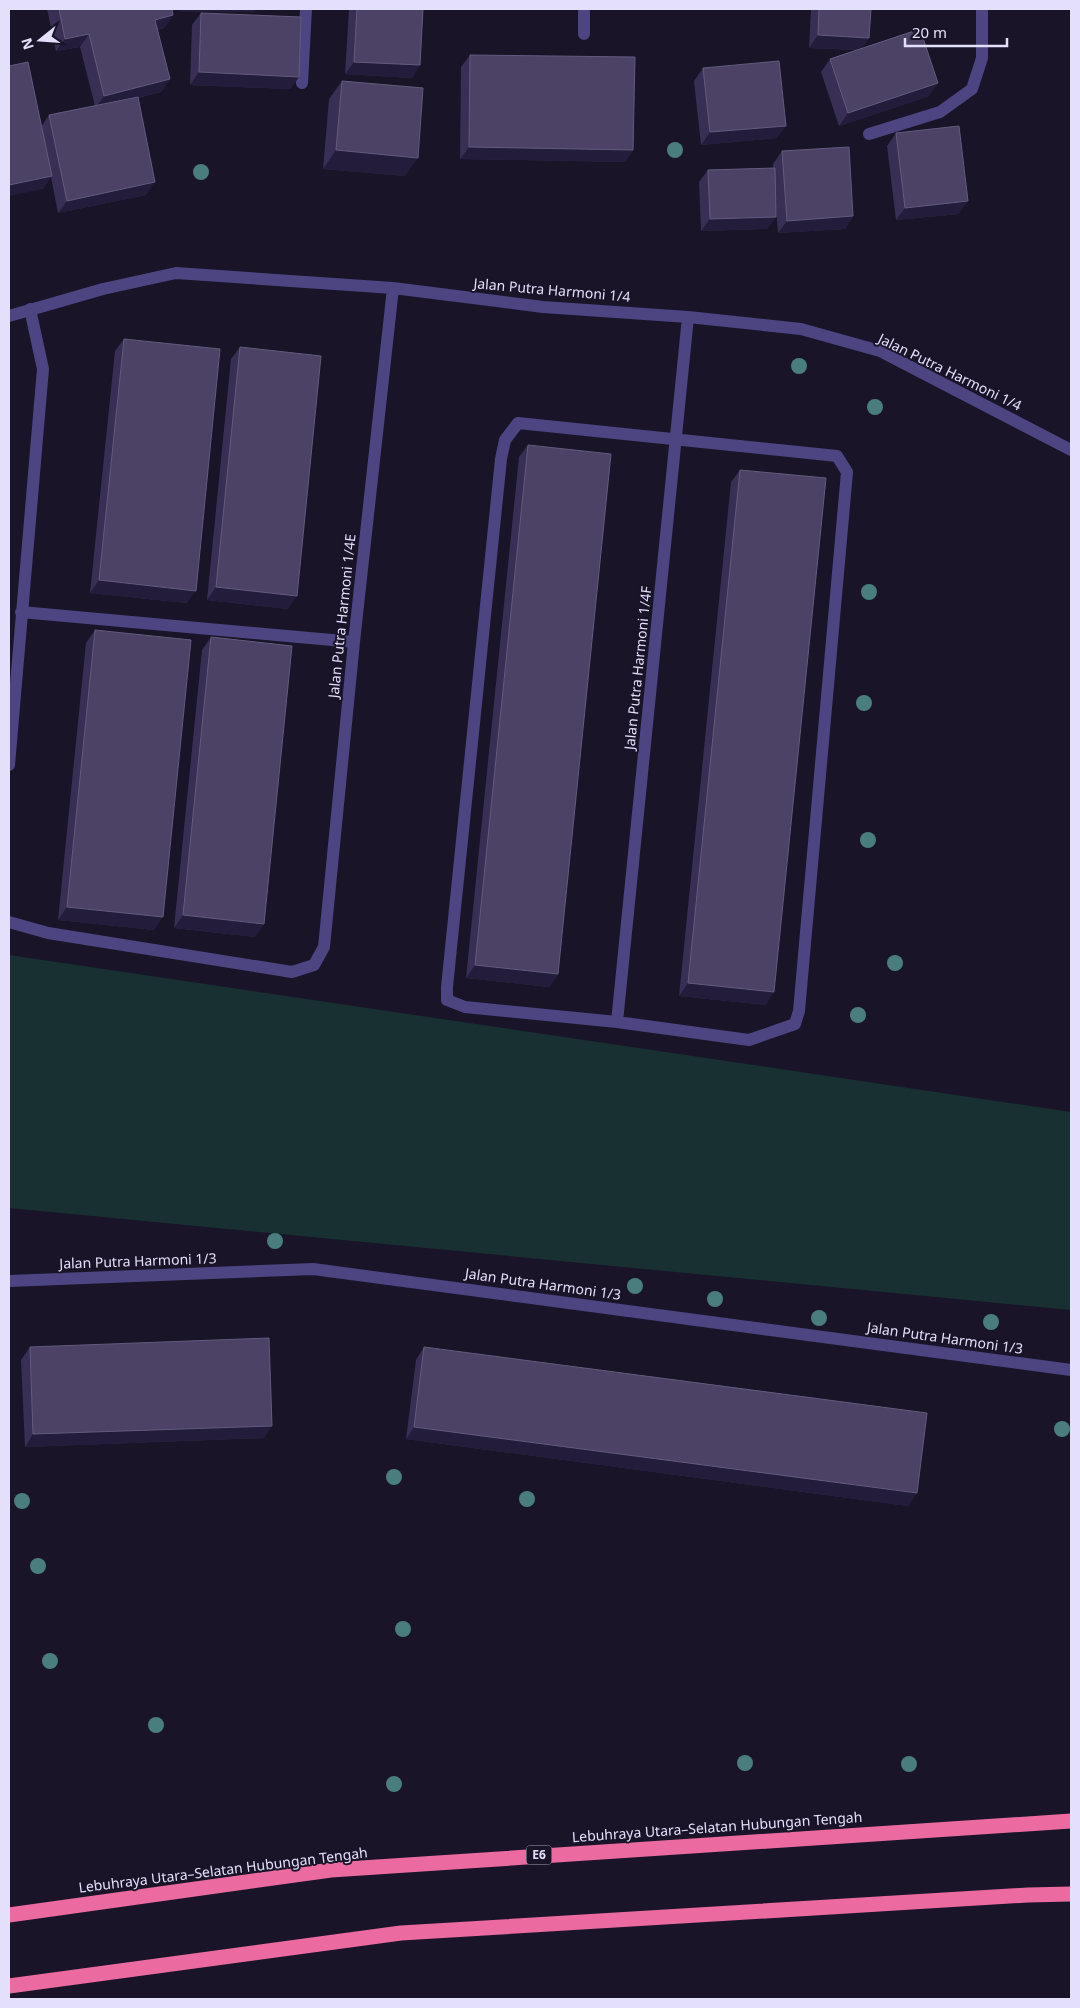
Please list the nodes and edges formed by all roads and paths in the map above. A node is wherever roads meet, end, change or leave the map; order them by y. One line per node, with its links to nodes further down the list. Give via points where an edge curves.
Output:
1 (306, 9): 5 (street)
2 (584, 9): 4 (street)
3 (982, 9): 6 (street, via 982,58 972,89 940,112)
4 (584, 34)
5 (302, 83)
6 (869, 134)
7 (393, 288): 8 (street, Jalan Putra Harmoni 1/4, via 176,273); 10 (street, Jalan Putra Harmoni 1/4, via 543,307); 14 (street, Jalan Putra Harmoni 1/4E)
8 (30, 309): 9 (street, Jalan Putra Harmoni 1/4); 13 (street, via 43,369)
9 (9, 316)
10 (688, 317): 11 (street, Jalan Putra Harmoni 1/4F); 12 (street, Jalan Putra Harmoni 1/4, via 801,329 880,351)
11 (676, 438): 17 (street, Jalan Putra Harmoni 1/4F); 17 (street, via 518,423 505,440 447,987 447,1000 465,1007); 17 (street, via 837,456 847,472 799,1011 795,1024 749,1040)
12 (1071, 450)
13 (21, 612): 14 (street); 15 (street)
14 (354, 642): 16 (street, Jalan Putra Harmoni 1/4E, via 324,947 314,965 292,972 48,933)
15 (9, 765)
16 (9, 922)
17 (617, 1022)
18 (9, 1281): 19 (street, Jalan Putra Harmoni 1/3, via 312,1269)
19 (1071, 1370)
20 (1071, 1821): 22 (highway, Lebuhraya Utara–Selatan Hubungan Tengah / E6, via 331,1870)
21 (1071, 1894): 23 (highway, via 401,1933)
22 (9, 1915)
23 (9, 1986)

